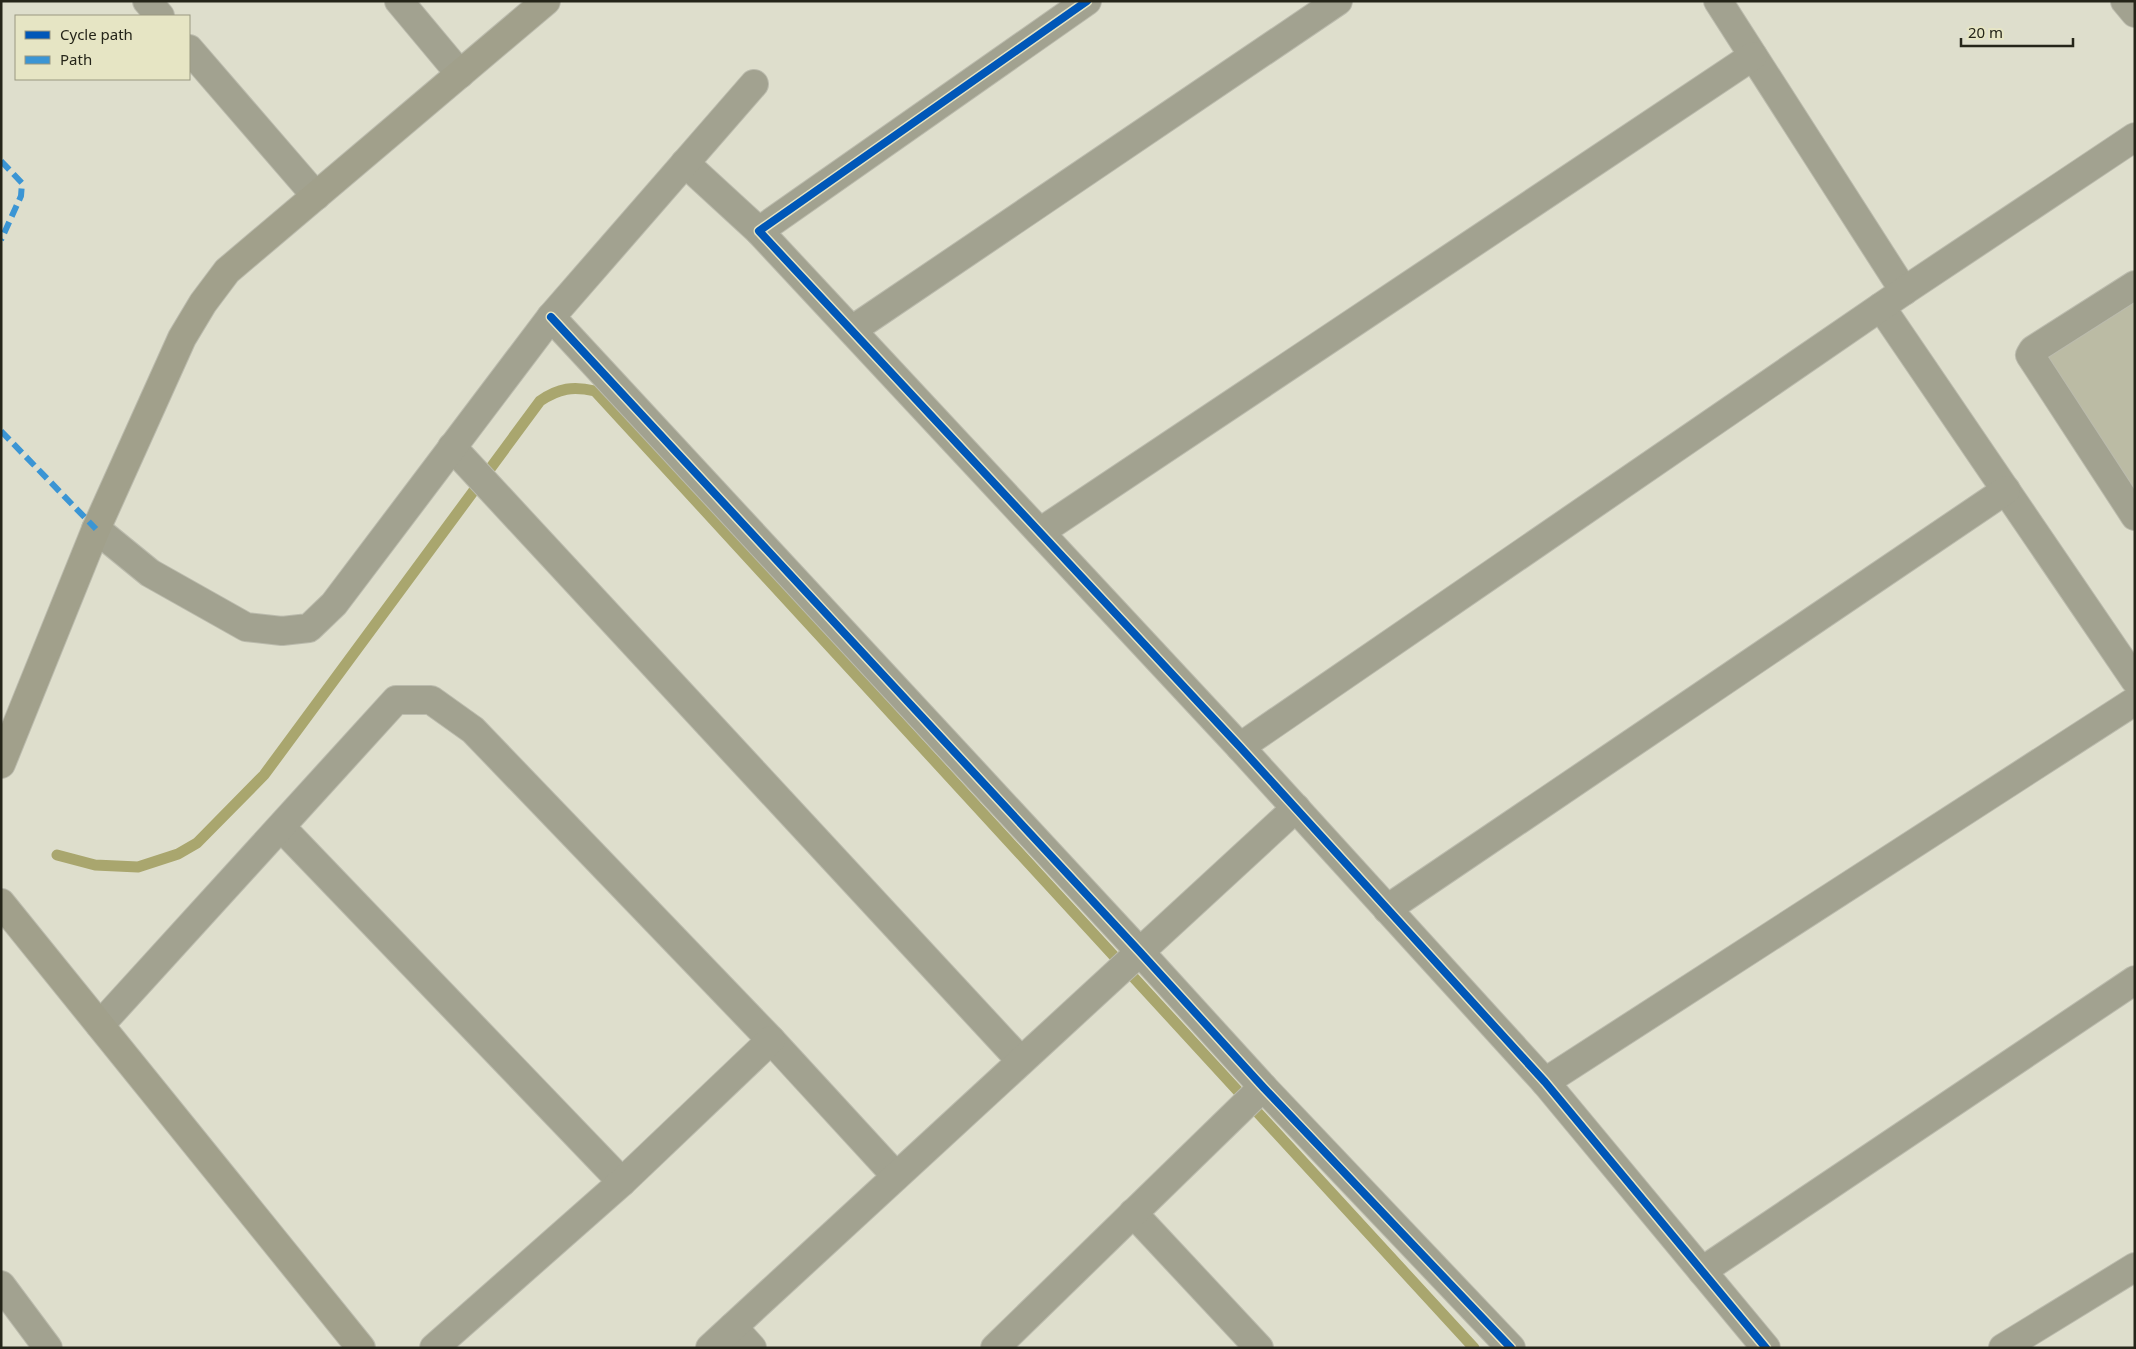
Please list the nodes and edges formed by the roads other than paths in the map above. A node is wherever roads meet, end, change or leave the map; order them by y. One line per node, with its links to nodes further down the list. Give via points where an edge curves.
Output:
1 (147, 1): 9 (street)
2 (399, 1): 12 (street)
3 (546, 1): 12 (street)
4 (1087, 1): 17 (street)
5 (1338, 1): 22 (street)
6 (1718, 1): 11 (street)
7 (2125, 1): 8 (street)
8 (2135, 13)
9 (159, 15)
10 (190, 50): 16 (street)
11 (1753, 56): 19 (street); 27 (street)
12 (460, 74): 16 (street)
13 (754, 84): 15 (street)
14 (2135, 137): 19 (street)
15 (685, 163): 17 (street); 21 (street)
16 (316, 196): 26 (street, via 227,271 203,303 182,338)
17 (760, 231): 22 (street)
18 (2135, 285): 25 (street, via 2030,355)
19 (1904, 292): 20 (street)
20 (1881, 307): 24 (street); 30 (street)
21 (551, 317): 23 (street); 36 (street)
22 (852, 330): 27 (street)
23 (452, 448): 26 (street, via 334,604 308,628 282,631 246,627 150,573); 40 (street)
24 (2006, 490): 28 (street); 35 (street)
25 (2135, 516)
26 (96, 529): 31 (street)
27 (1040, 532): 30 (street)
28 (2135, 680)
29 (2135, 701): 41 (street)
30 (1240, 747): 32 (street)
31 (1, 764)
32 (1296, 808): 35 (street); 36 (street)
33 (282, 827): 38 (street); 39 (street, via 396,700 431,700 473,730); 44 (street)
34 (1, 903): 38 (street)
35 (1387, 909): 41 (street)
36 (1140, 952): 40 (street); 42 (street)
37 (2135, 980): 47 (street)
38 (100, 1025): 52 (street)
39 (771, 1040): 43 (street); 44 (street)
40 (1021, 1061): 43 (street)
41 (1546, 1082): 47 (street)
42 (1263, 1087): 45 (street); 57 (street)
43 (896, 1176): 49 (street)
44 (622, 1182): 53 (street)
45 (1133, 1212): 50 (street); 56 (street)
46 (2135, 1268): 59 (street)
47 (1702, 1271): 58 (street)
48 (1, 1285): 51 (street)
49 (733, 1327): 54 (street); 55 (street)
50 (1005, 1344)
51 (48, 1348)
52 (361, 1348)
53 (434, 1348)
54 (710, 1348)
55 (752, 1348)
56 (1259, 1348)
57 (1511, 1348)
58 (1766, 1348)
59 (2003, 1348)

